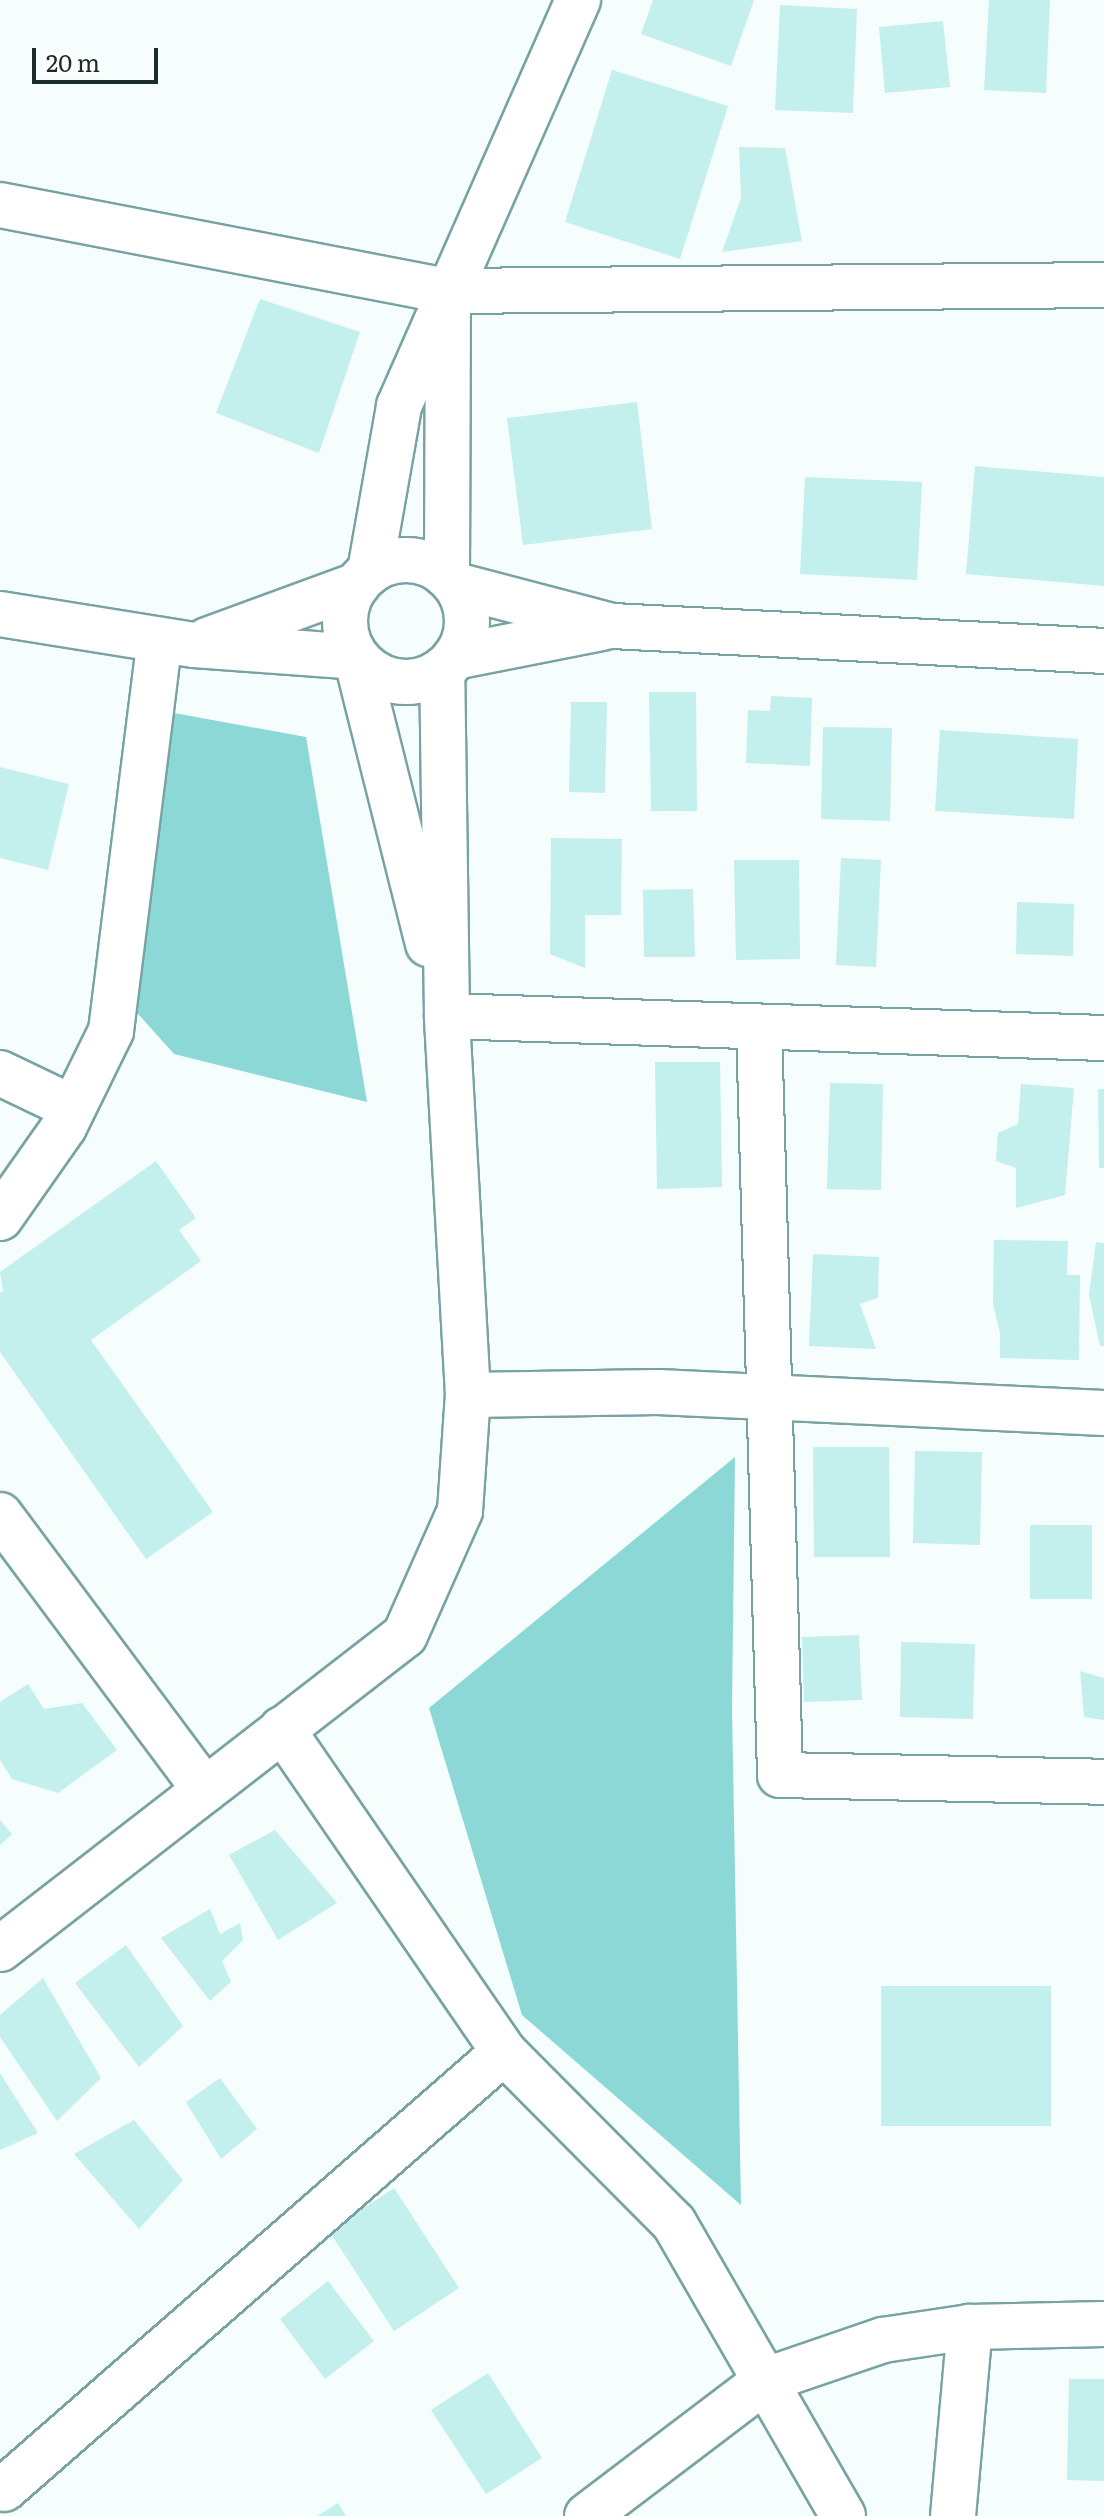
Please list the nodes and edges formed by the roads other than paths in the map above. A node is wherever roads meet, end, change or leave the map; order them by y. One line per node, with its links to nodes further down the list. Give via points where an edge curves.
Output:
1 (578, 0): 4 (street)
2 (0, 205): 4 (street)
3 (1104, 285): 4 (street)
4 (448, 291): 5 (street, via 399,406); 6 (street)
5 (363, 578): 6 (street, via 406,559 425,563); 9 (street); 11 (street, via 348,602 345,620)
6 (452, 581): 8 (street); 12 (street, via 467,621 464,640)
7 (0, 614): 9 (street)
8 (612, 626): 10 (street); 12 (street)
9 (177, 642): 11 (street); 17 (street, via 111,1031)
10 (1104, 651)
11 (356, 657): 12 (street, via 387,679 424,679); 13 (street)
12 (448, 664): 13 (street)
13 (447, 1016): 14 (street); 19 (street)
14 (759, 1027): 15 (street); 20 (street)
15 (1104, 1038)
16 (0, 1073): 17 (street)
17 (73, 1108): 18 (street)
18 (0, 1218)
19 (468, 1395): 20 (street, via 658,1392); 23 (street, via 460,1511 405,1635)
20 (771, 1397): 21 (street); 24 (street, via 780,1775)
21 (1104, 1413)
22 (2, 1522): 25 (street)
23 (282, 1729): 25 (street); 27 (street)
24 (1104, 1782)
25 (205, 1790): 26 (street)
26 (0, 1949)
27 (504, 2052): 30 (street, via 674,2223); 31 (street)
28 (1104, 2324): 29 (street)
29 (970, 2327): 30 (street, via 883,2340); 34 (street)
30 (766, 2380): 32 (street); 33 (street)
31 (6, 2496)
32 (587, 2516)
33 (843, 2516)
34 (953, 2516)

